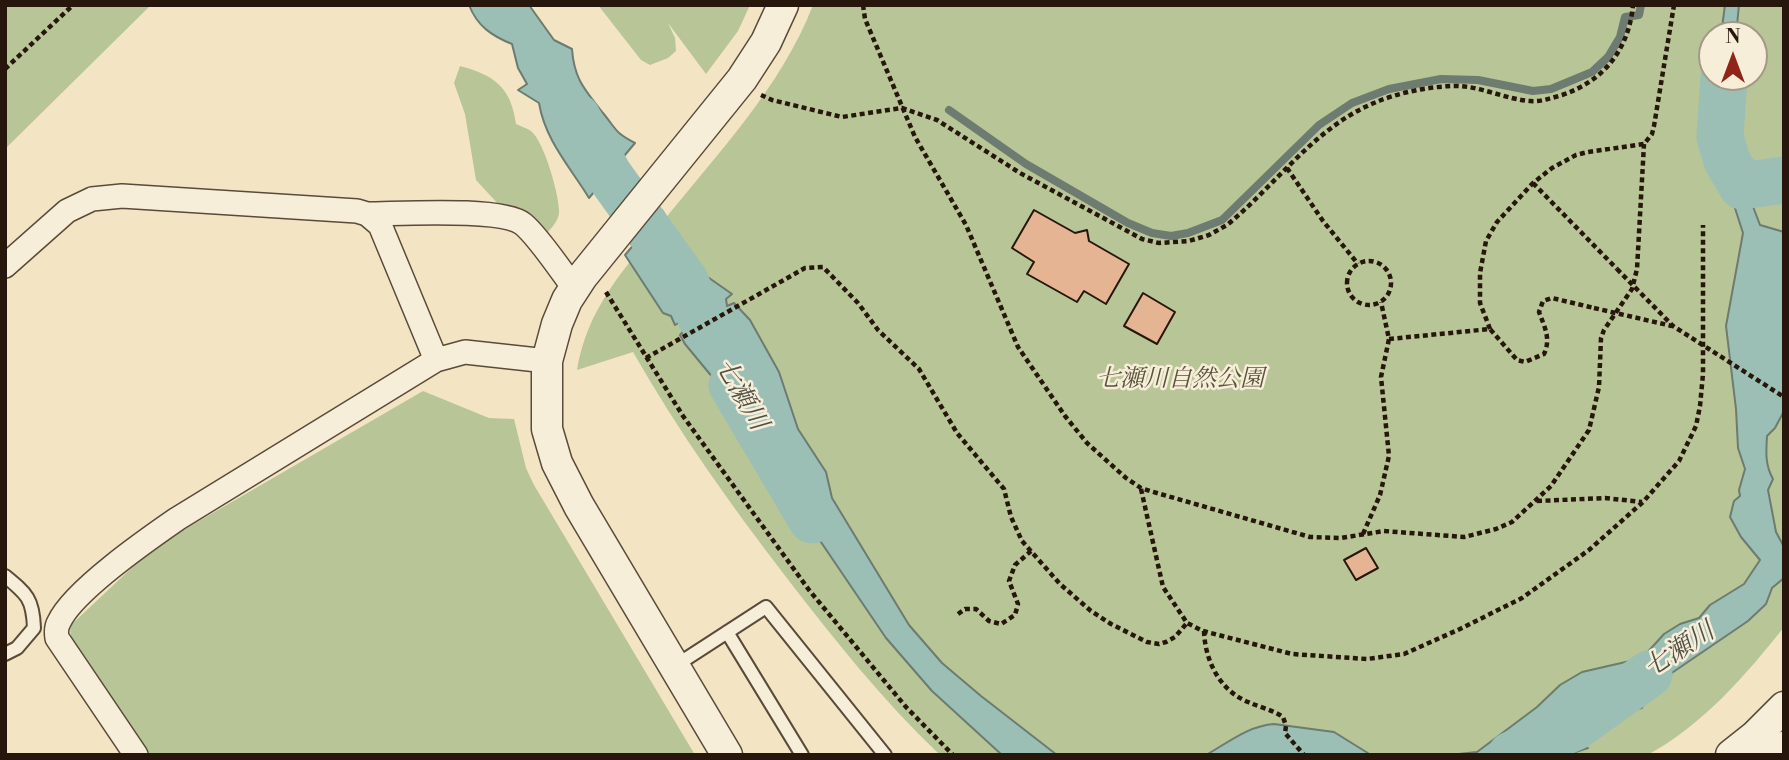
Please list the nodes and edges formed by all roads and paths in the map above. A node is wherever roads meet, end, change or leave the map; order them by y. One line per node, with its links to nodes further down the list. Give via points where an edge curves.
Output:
1 (73, 5): 6 (path)
2 (783, 5): 16 (street, via 766,42 722,104 601,252)
3 (863, 5): 8 (path)
4 (1633, 5): 10 (path, via 1625,41 1612,62 1577,90 1538,101 1452,86 1405,93 1350,114)
5 (1674, 5): 9 (path, via 1654,126)
6 (5, 69)
7 (757, 93): 8 (path, via 842,117)
8 (902, 108): 10 (path, via 937,120 1100,218 1159,243 1189,242 1219,230); 25 (path, via 966,225 1025,358 1087,443)
9 (1644, 144): 11 (path, via 1576,155); 26 (path, via 1639,260 1632,289 1601,338 1599,387 1589,430)
10 (1287, 168): 14 (path)
11 (1533, 183): 18 (path, bridge); 19 (path, via 1497,222 1486,242 1480,303)
12 (367, 214): 15 (street, via 151,196 104,197 67,211); 16 (street, via 514,219); 22 (street, via 380,225)
13 (1703, 225): 27 (path, via 1703,374 1696,426 1679,461)
14 (1358, 264): 17 (path, via 1347,283 1351,295 1363,304); 17 (path, via 1376,262 1388,271 1392,282)
15 (5, 266)
16 (589, 288): 21 (path); 23 (street, via 557,324)
17 (1381, 302): 20 (path)
18 (1673, 326): 19 (path, bridge, via 1552,298 1544,301 1539,313 1548,345 1544,354 1525,362 1517,360); 24 (path, bridge)
19 (1490, 329): 20 (path)
20 (1390, 339): 28 (path, via 1381,377 1388,467)
21 (646, 358): 29 (path, via 805,268 823,267 919,369 957,433 1004,489 1011,517); 44 (path, via 704,447 823,608)
22 (436, 360): 23 (street, via 465,352); 33 (street, via 160,530)
23 (547, 361): 37 (street, via 545,414 557,463)
24 (1784, 397)
25 (1141, 488): 28 (path, via 1294,534 1327,538); 32 (path, via 1163,587)
26 (1537, 501): 27 (path, via 1605,498); 28 (path, via 1511,522 1479,535)
27 (1643, 502): 34 (path, via 1589,550 1522,598 1404,654 1367,659 1292,654)
28 (1363, 534)
29 (1031, 551): 31 (path, via 1015,565 1009,581 1018,604 1015,615 1001,624 976,610); 32 (path, via 1077,600 1147,642 1159,644 1175,637)
30 (5, 576): 33 (lane, via 25,592)
31 (958, 614)
32 (1187, 623): 34 (path)
33 (45, 630): 36 (lane); 40 (street)
34 (1204, 631): 45 (path, via 1205,648 1218,676 1240,699 1283,717 1285,733)
35 (727, 632): 37 (lane); 42 (lane); 43 (lane, via 766,607)
36 (5, 654)
37 (675, 666): 41 (street)
38 (1784, 707): 46 (street)
39 (1784, 743): 47 (street)
40 (136, 755)
41 (727, 755)
42 (802, 755)
43 (885, 755)
44 (953, 755)
45 (1304, 755)
46 (1731, 755)
47 (1760, 755)

